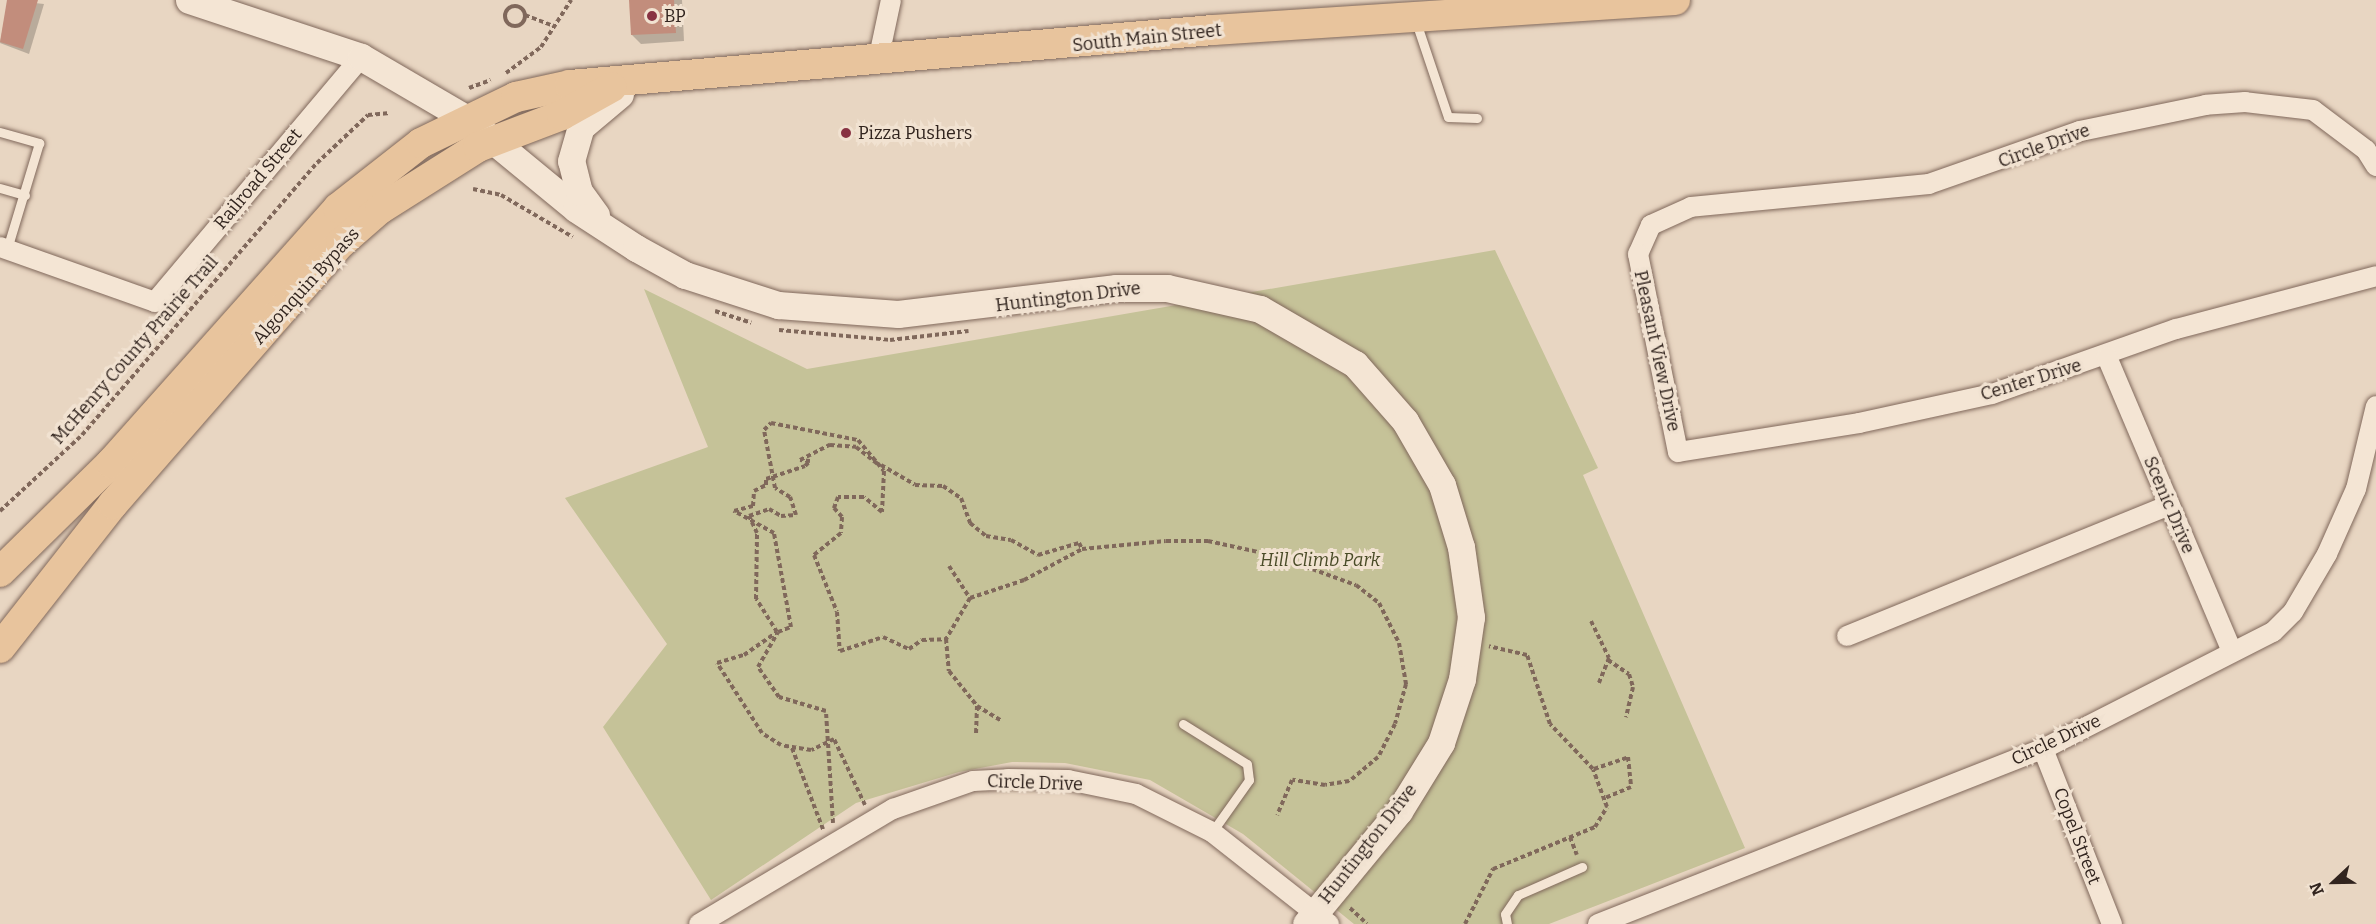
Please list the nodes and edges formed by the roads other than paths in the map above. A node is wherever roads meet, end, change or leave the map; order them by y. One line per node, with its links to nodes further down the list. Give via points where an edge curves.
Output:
1 (189, 0): 6 (street)
2 (891, 0): 7 (street)
3 (1675, 0): 4 (main road, South Main Street)
4 (1626, 2): 5 (main road, South Main Street)
5 (1411, 8): 7 (main road, South Main Street); 9 (lane, via 1448,117)
6 (361, 57): 10 (street); 18 (street, Railroad Street, via 155,302)
7 (878, 62): 8 (main road, South Main Street)
8 (629, 81): 10 (main road, Algonquin Bypass, via 570,85 516,97); 12 (main road, Algonquin Bypass, via 562,115); 17 (street, via 581,127 571,161 579,192)
9 (1477, 118)
10 (467, 119): 12 (street); 24 (main road, Algonquin Bypass, via 395,160 338,208 111,463)
11 (0, 132): 15 (lane, via 39,143)
12 (495, 140): 17 (street, Huntington Drive); 26 (main road, Algonquin Bypass, via 380,209 340,243 113,504)
13 (2376, 166): 16 (street, Circle Drive, via 2366,150 2313,110 2245,102 2080,130 1929,184)
14 (0, 188): 15 (lane)
15 (25, 195): 18 (lane)
16 (1726, 200): 22 (street, Pleasant View Drive, via 1660,219 1645,232 1639,249 1643,298)
17 (605, 228): 32 (street, Huntington Drive, via 685,275 778,305 898,314 1116,288 1167,288 1260,309 1355,364 1406,421 1442,485 1461,547 1470,617 1462,679 1441,743 1399,811)
18 (4, 248)
19 (2376, 276): 20 (street, Center Drive, via 2176,329)
20 (2107, 357): 22 (street, Center Drive, via 1992,394 1859,423); 23 (street, Scenic Drive)
21 (2376, 406): 27 (street, Circle Drive, via 2356,489 2327,554 2293,612 2273,632)
22 (1678, 452)
23 (2169, 505): 25 (street); 27 (street, Scenic Drive)
24 (0, 572)
25 (1846, 636)
26 (0, 648)
27 (2232, 652): 29 (street, Circle Drive)
28 (1183, 724): 30 (lane, via 1247,764 1249,780)
29 (2043, 749): 35 (street, Circle Drive); 36 (street, Copel Street)
30 (1212, 832): 32 (street, Circle Drive); 33 (street, Circle Drive, via 1136,794 1068,780 973,781 893,809)
31 (1582, 867): 34 (lane, via 1518,895 1505,914)
32 (1316, 921)
33 (699, 924)
34 (1507, 924)
35 (1598, 924)
36 (2112, 924)

